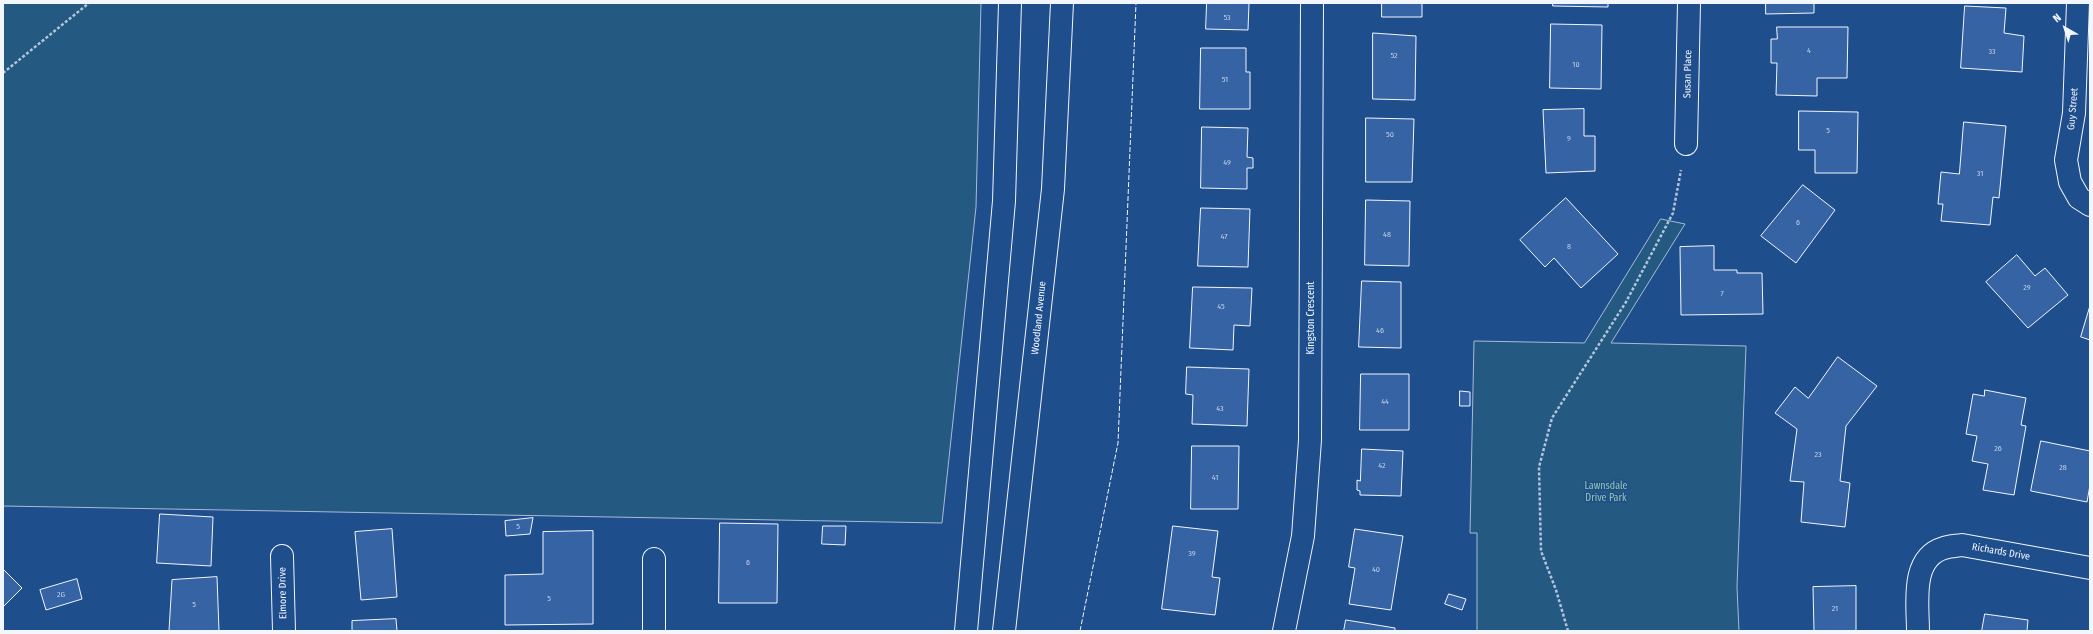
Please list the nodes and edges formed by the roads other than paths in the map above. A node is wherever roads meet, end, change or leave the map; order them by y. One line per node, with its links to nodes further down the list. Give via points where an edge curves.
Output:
1 (1010, 3): 13 (street, via 1004,201)
2 (1062, 3): 14 (street, Woodland Avenue, via 1053,190)
3 (1312, 3): 15 (street, Kingston Crescent, via 1310,440 1303,536)
4 (1689, 3): 6 (street, Susan Place)
5 (2078, 3): 7 (street, Guy Street, via 2074,113 2066,160 2070,182 2079,198)
6 (1686, 144)
7 (2090, 205)
8 (282, 556): 11 (street, Elmore Drive)
9 (654, 559): 12 (street)
10 (2090, 568): 16 (street, Richards Drive, via 1962,545 1943,548 1931,554 1921,569)
11 (284, 631)
12 (654, 631)
13 (966, 631)
14 (1004, 631)
15 (1284, 631)
16 (1918, 631)

